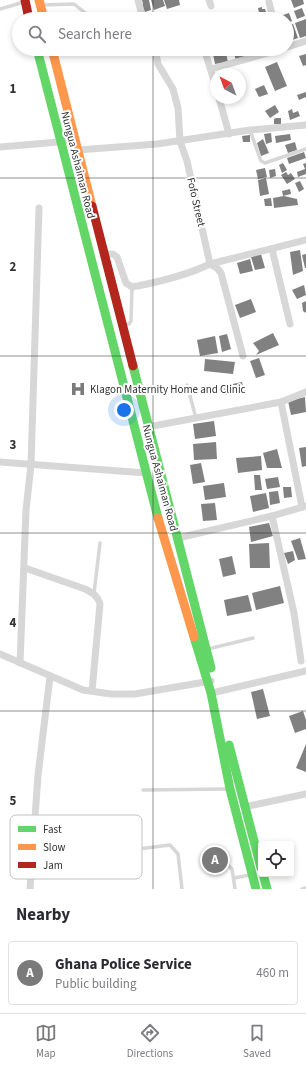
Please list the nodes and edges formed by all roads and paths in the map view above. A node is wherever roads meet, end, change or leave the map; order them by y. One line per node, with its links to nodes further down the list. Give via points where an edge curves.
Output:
1 (138, 0): 9 (street)
2 (25, 1): 5 (lane); 6 (main road)
3 (40, 2): 7 (main road); 8 (lane, via 74,4)
4 (269, 2): 10 (street)
5 (0, 9)
6 (27, 12)
7 (42, 12)
8 (84, 12)
9 (141, 12)
10 (271, 12)
11 (306, 41): 12 (street)
12 (294, 45)
13 (39, 56): 26 (main road, Nungua Ashaiman Road)
14 (54, 56): 24 (main road, Nungua Ashaiman Road)
15 (156, 56): 25 (street, Fofo Street, via 158,64 173,89 178,108)
16 (207, 56): 18 (street)
17 (258, 56): 19 (street)
18 (210, 68)
19 (218, 68)
20 (221, 104): 23 (street)
21 (306, 125): 22 (street)
22 (250, 130): 23 (street); 29 (lane, via 261,161 265,163)
23 (229, 134): 25 (street)
24 (75, 138): 26 (street); 28 (main road, Nungua Ashaiman Road)
25 (180, 141): 28 (street); 34 (street, Fofo Street, via 187,160)
26 (59, 142): 27 (street); 46 (main road, Nungua Ashaiman Road)
27 (0, 147)
28 (78, 150): 33 (main road, Nungua Ashaiman Road)
29 (306, 150)
30 (39, 208): 45 (street)
31 (306, 240): 32 (street)
32 (272, 250): 34 (street); 36 (street)
33 (104, 254): 35 (street, via 113,254 116,257 126,283); 37 (main road, Nungua Ashaiman Road)
34 (210, 264): 35 (street, via 196,271); 38 (street, via 221,273)
35 (132, 287): 37 (lane, via 131,321)
36 (290, 324)
37 (122, 325): 43 (main road, Nungua Ashaiman Road)
38 (244, 356)
39 (187, 384): 42 (lane)
40 (306, 392): 41 (street)
41 (281, 402): 42 (street); 47 (street)
42 (196, 418): 43 (street)
43 (148, 425): 49 (main road, Nungua Ashaiman Road)
44 (0, 462): 45 (street)
45 (31, 465): 46 (street); 51 (street)
46 (146, 473): 60 (main road, Nungua Ashaiman Road, via 169,557)
47 (304, 507): 48 (street)
48 (272, 516): 49 (street); 56 (street, via 294,613)
49 (178, 538): 54 (main road, Nungua Ashaiman Road)
50 (100, 543): 52 (lane)
51 (24, 568): 52 (street); 57 (street)
52 (94, 593): 61 (street, via 100,604)
53 (253, 638): 54 (lane)
54 (207, 650): 60 (main road, Nungua Ashaiman Road)
55 (0, 654): 57 (street)
56 (301, 661)
57 (20, 663): 59 (street)
58 (306, 671): 62 (street)
59 (50, 677): 61 (street); 67 (street)
60 (210, 681): 61 (street, via 135,694); 62 (main road, Nungua Ashaiman Road); 63 (main road, Nungua Ashaiman Road)
61 (92, 691)
62 (216, 692): 66 (main road, Nungua Ashaiman Road)
63 (230, 789): 64 (lane); 71 (main road, Nungua Ashaiman Road)
64 (143, 790)
65 (306, 794): 66 (street)
66 (244, 807): 69 (main road, Nungua Ashaiman Road)
67 (35, 815)
68 (142, 849): 77 (lane, via 170,845 178,854)
69 (258, 857)
70 (218, 866): 73 (lane, via 231,867)
71 (252, 875): 73 (lane); 79 (main road, Nungua Ashaiman Road)
72 (264, 877): 80 (main road)
73 (234, 878): 78 (lane)
74 (31, 879): 76 (street)
75 (306, 888): 81 (lane)
76 (30, 889)
77 (182, 889)
78 (235, 889)
79 (256, 889)
80 (267, 889)
81 (302, 889)

